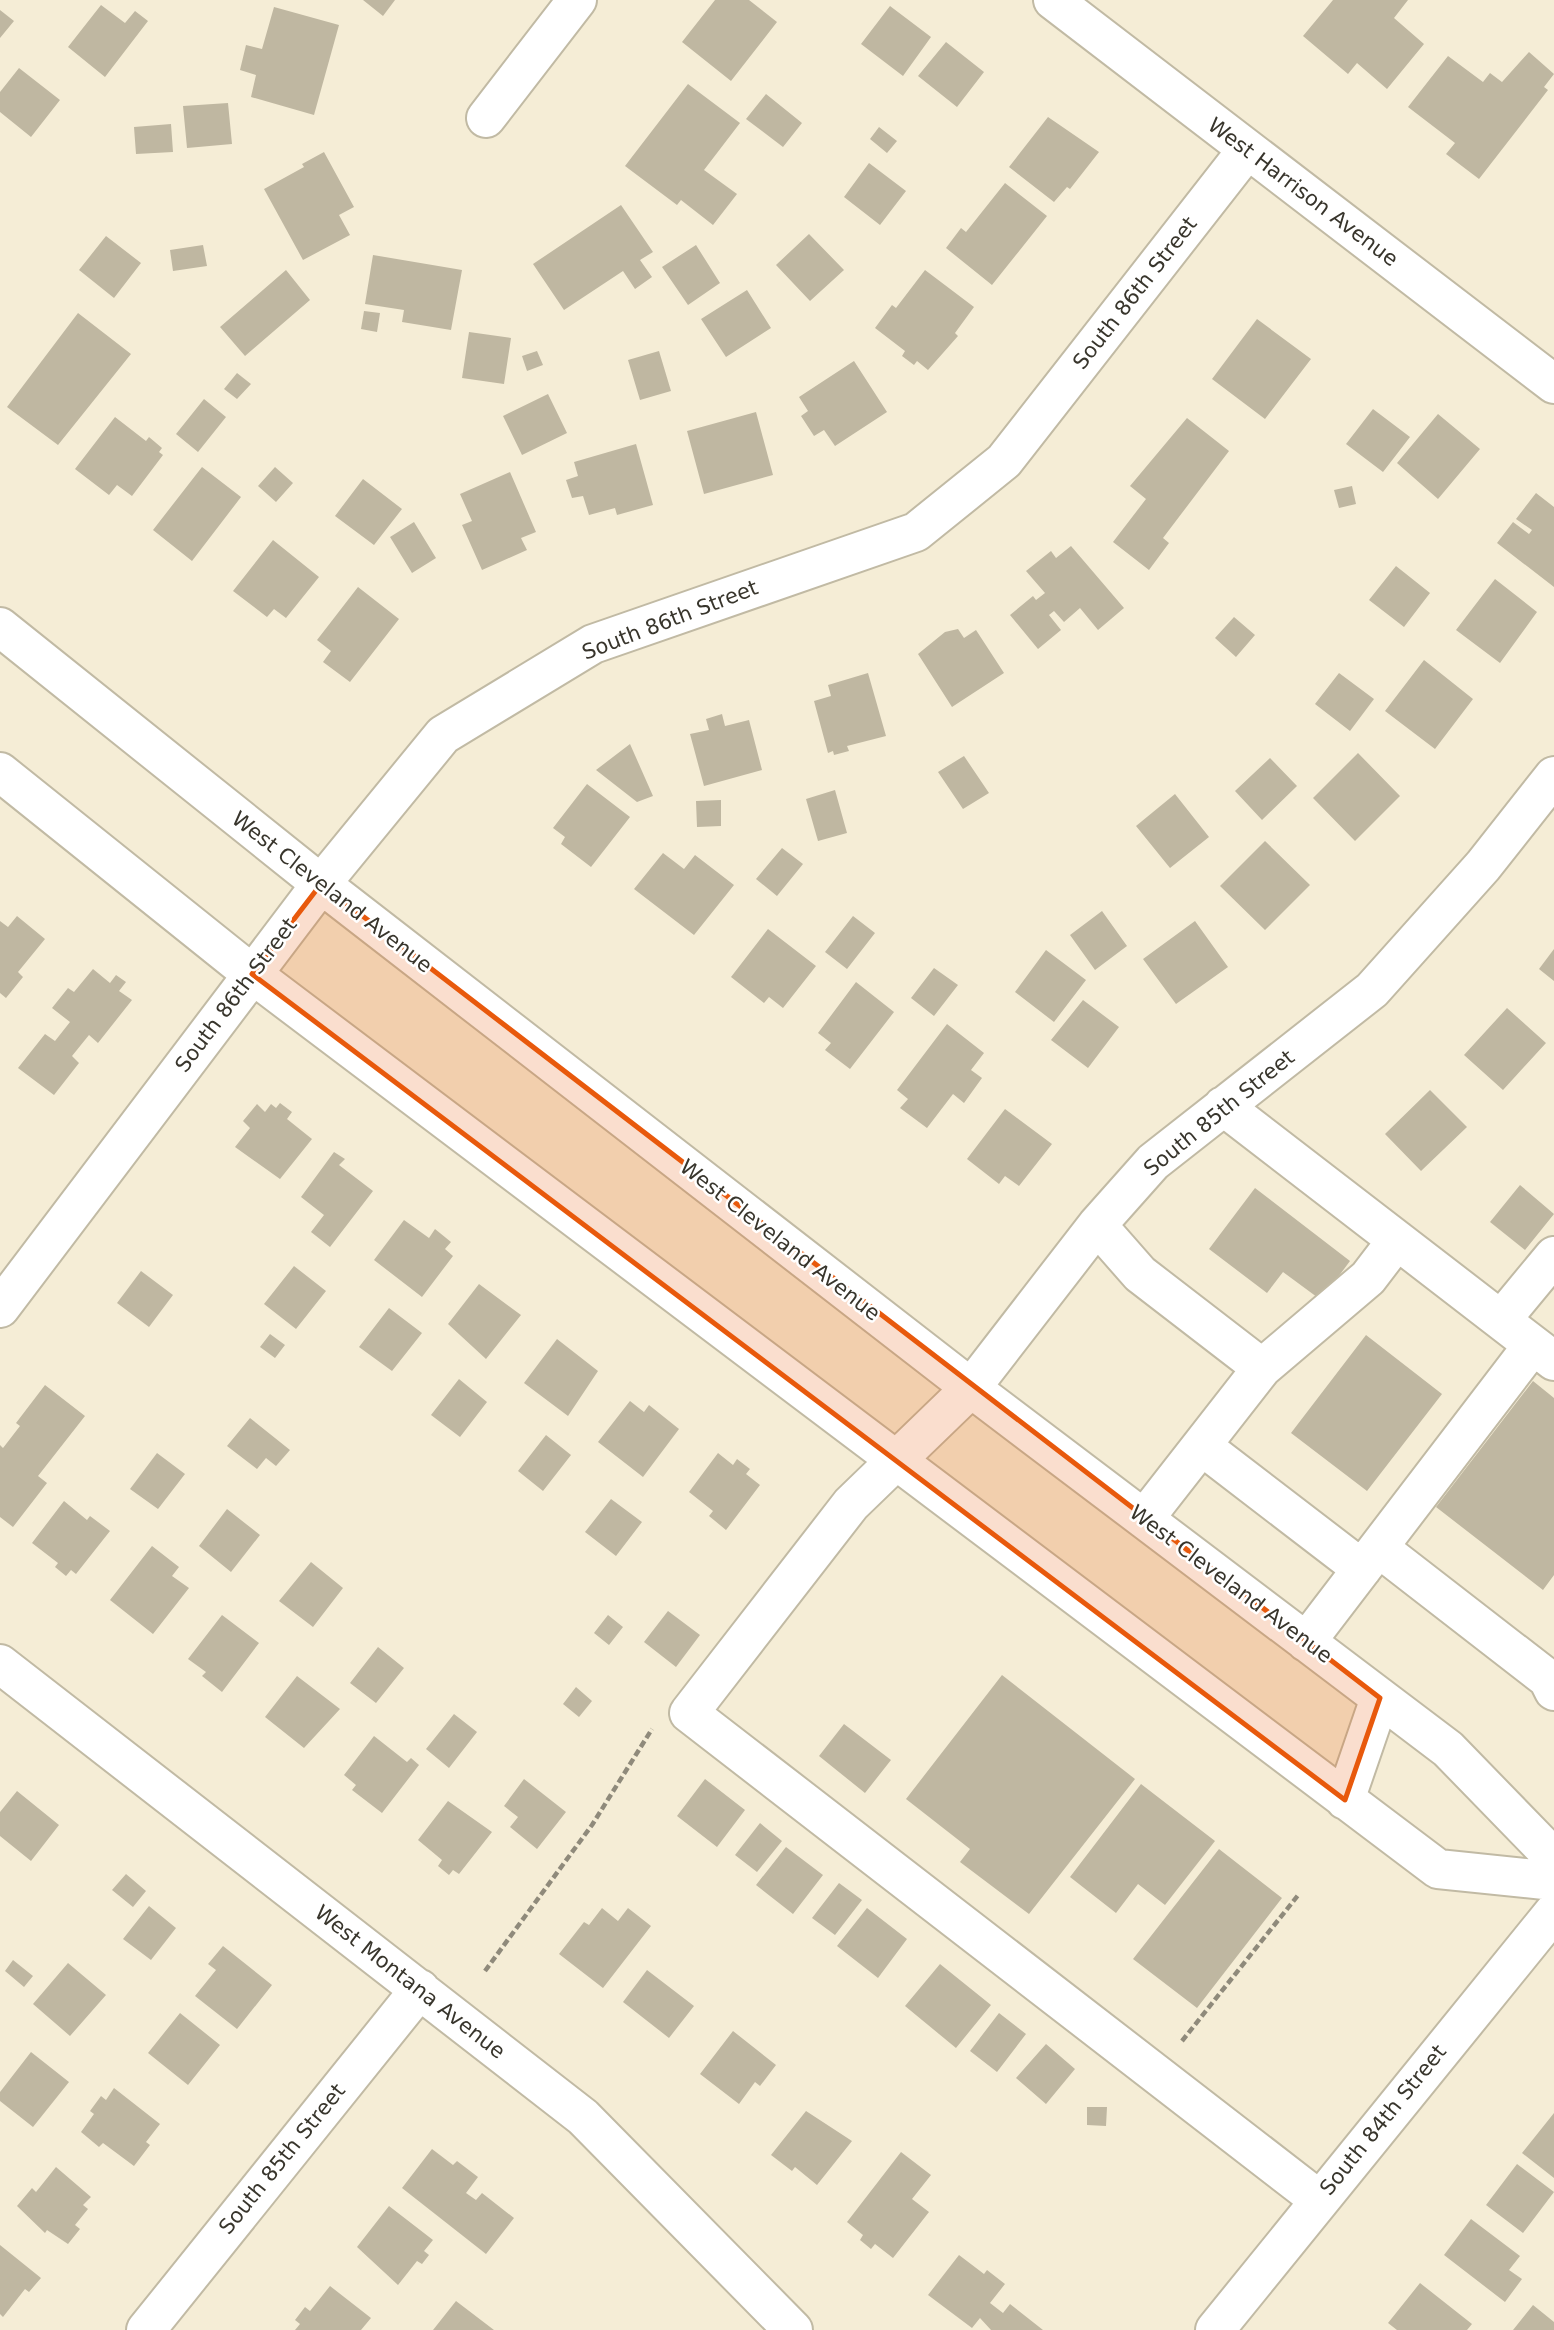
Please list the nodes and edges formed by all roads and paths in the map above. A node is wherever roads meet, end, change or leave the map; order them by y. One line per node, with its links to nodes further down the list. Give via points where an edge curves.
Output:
1 (577, 0): 3 (street)
2 (1053, 0): 4 (street, West Harrison Avenue)
3 (486, 118)
4 (1247, 150): 5 (street, West Harrison Avenue); 9 (street, South 86th Street, via 1004,461 916,532 593,644 443,735)
5 (1554, 384)
6 (0, 627): 9 (street, West Cleveland Avenue)
7 (0, 772): 10 (street)
8 (1554, 776): 11 (street, South 85th Street, via 1483,866 1372,990)
9 (321, 884): 10 (street, South 86th Street); 19 (street, West Cleveland Avenue)
10 (252, 974): 15 (street, South 86th Street); 21 (street)
11 (1223, 1106): 12 (street, South 85th Street, via 1153,1162); 13 (street)
12 (1097, 1225): 18 (street, via 1140,1274); 19 (street, South 85th Street)
13 (1397, 1240): 16 (street); 18 (street, via 1368,1278)
14 (1554, 1256): 16 (street)
15 (0, 1308)
16 (1501, 1320): 17 (street)
17 (1543, 1353): 23 (street)
18 (1262, 1368): 20 (street)
19 (971, 1388): 21 (street, South 85th Street); 22 (street, West Cleveland Avenue)
20 (1203, 1447): 22 (street); 23 (street)
21 (894, 1459): 28 (street, South 85th Street, via 851,1504); 29 (street)
22 (1144, 1519): 24 (street, West Cleveland Avenue)
23 (1371, 1559): 24 (street); 26 (street)
24 (1306, 1642): 27 (street, West Cleveland Avenue)
25 (0, 1664): 35 (street, West Montana Avenue)
26 (1552, 1681)
27 (1380, 1698): 29 (street); 30 (street, West Cleveland Avenue, via 1448,1749)
28 (689, 1713): 34 (path, via 662,1713 592,1825); 36 (street)
29 (1345, 1800): 31 (street, via 1438,1869)
30 (1554, 1858)
31 (1554, 1881)
32 (1299, 1894): 36 (path)
33 (1554, 1912): 37 (street, South 84th Street)
34 (485, 1971)
35 (420, 1989): 38 (street, South 85th Street); 39 (street, West Montana Avenue, via 583,2117)
36 (1155, 2073): 37 (street)
37 (1318, 2199): 40 (street, South 84th Street)
38 (146, 2330)
39 (793, 2330)
40 (1215, 2330)

